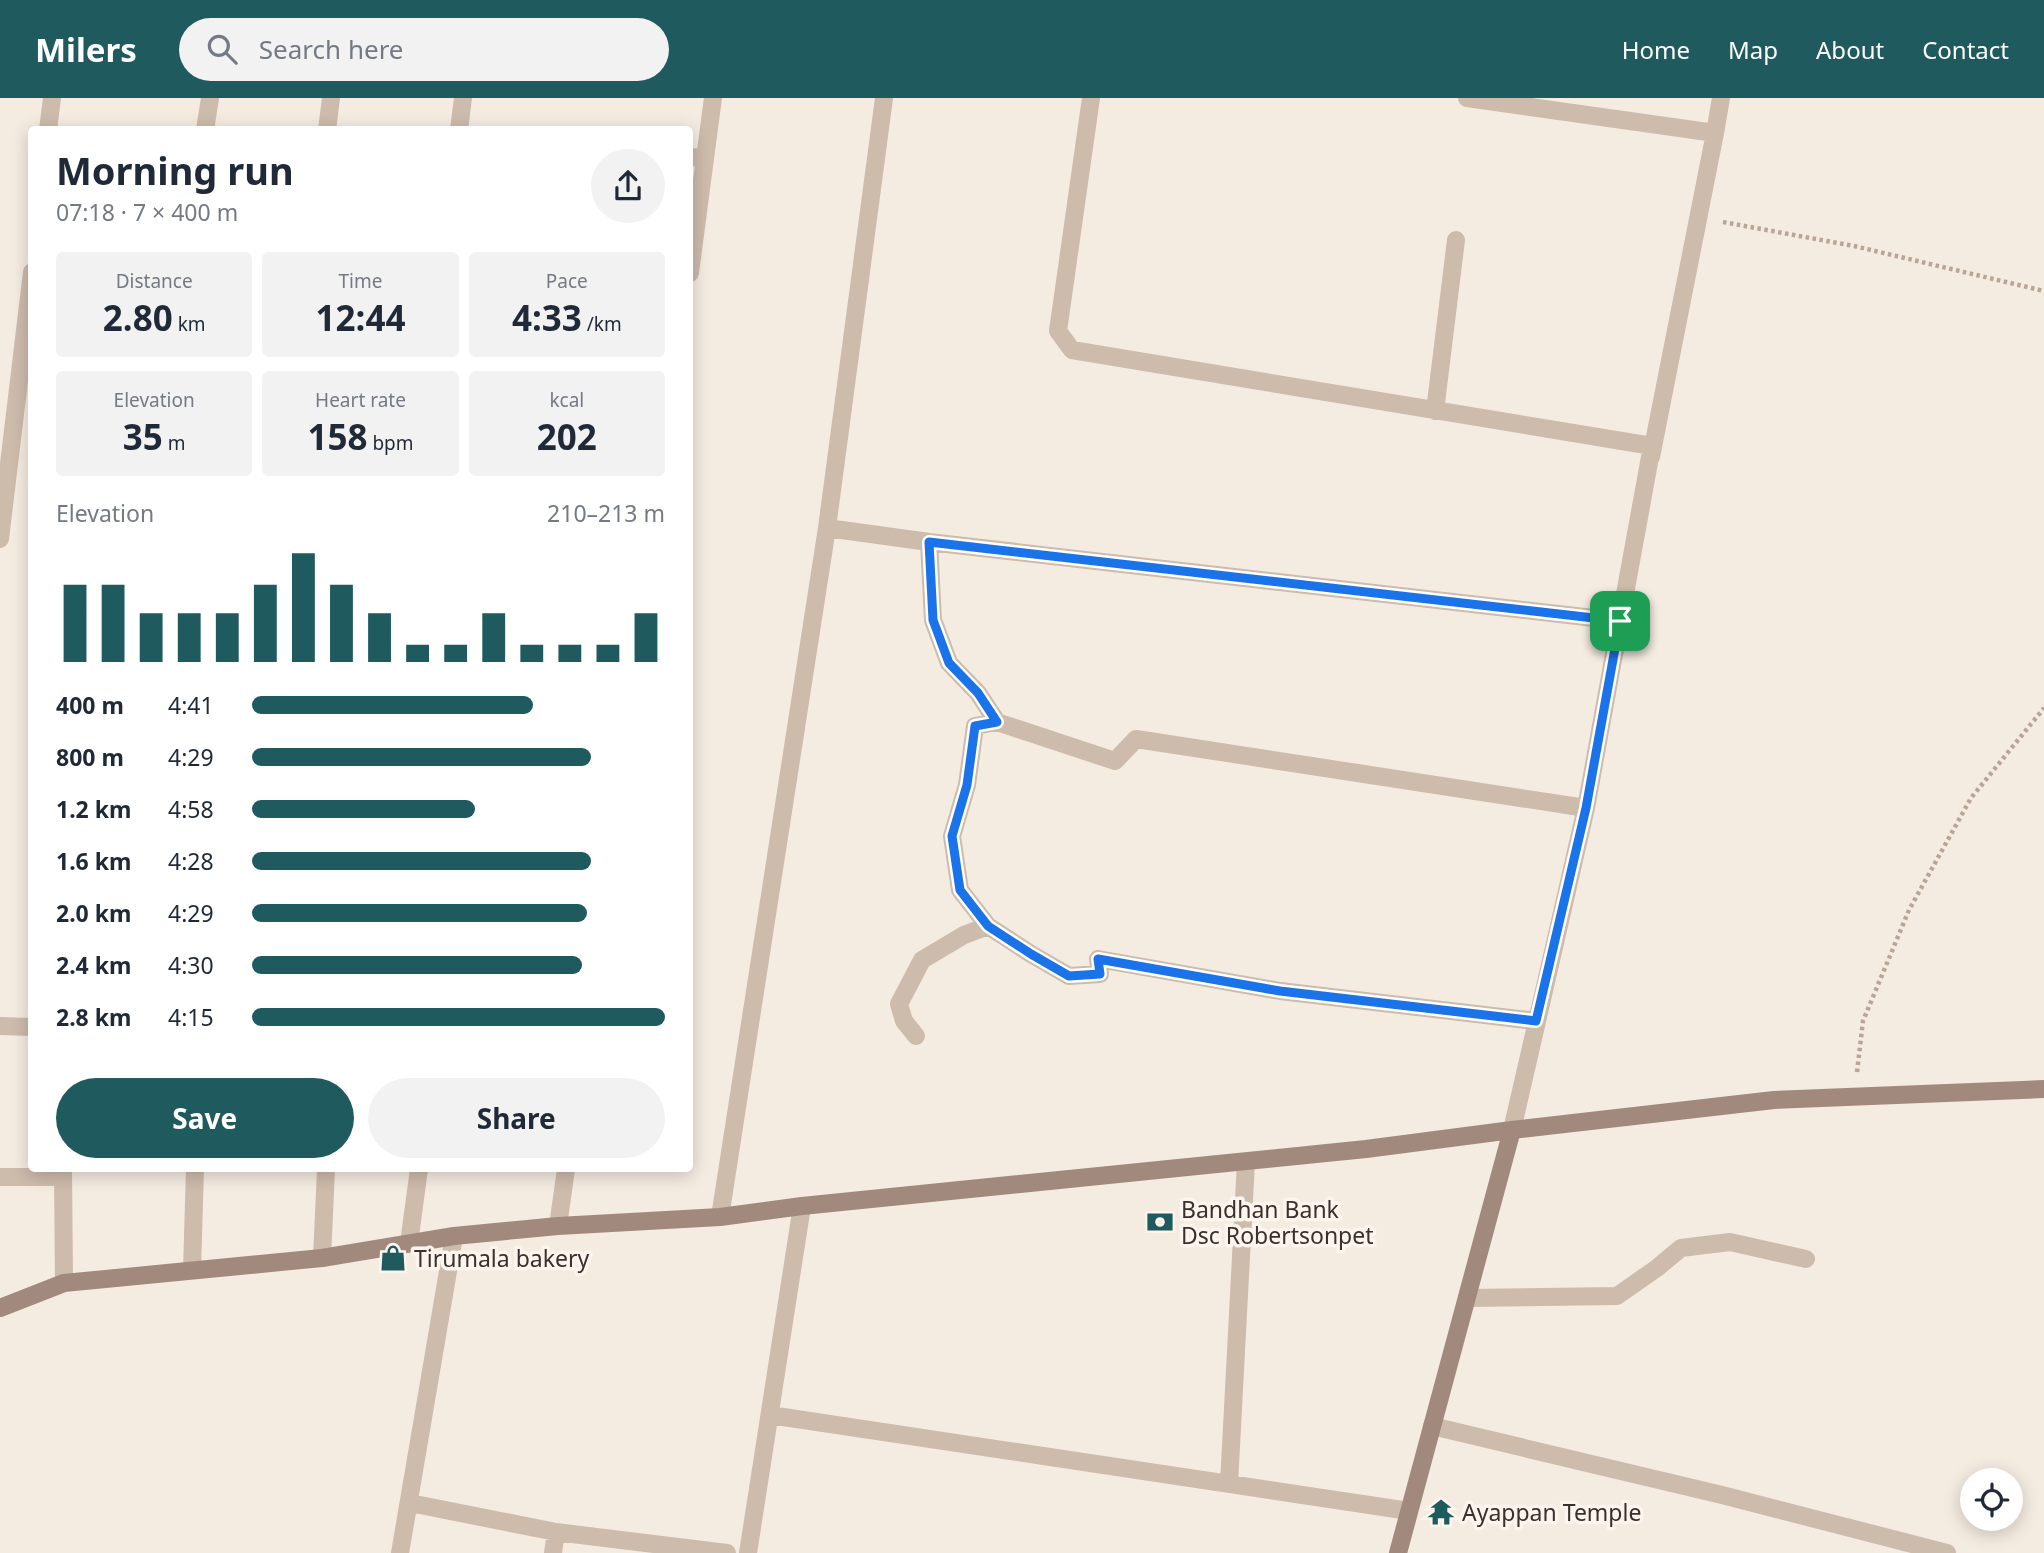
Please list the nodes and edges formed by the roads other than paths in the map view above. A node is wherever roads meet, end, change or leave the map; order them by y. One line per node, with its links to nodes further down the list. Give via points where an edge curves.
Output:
1 (52, 98): 11 (street)
2 (210, 98): 12 (street)
3 (331, 98): 13 (street)
4 (463, 98): 14 (street)
5 (713, 98): 16 (street)
6 (884, 98): 22 (street)
7 (1091, 98): 20 (street, via 1058,331 1072,350)
8 (1467, 98): 10 (street)
9 (1721, 98): 15 (street)
10 (1588, 106): 15 (street)
11 (48, 126)
12 (206, 126)
13 (328, 126)
14 (460, 126)
15 (1715, 133): 21 (street)
16 (697, 158): 17 (street)
17 (693, 224)
18 (1455, 240): 20 (street)
19 (28, 305): 23 (street)
20 (1435, 411): 21 (street, via 1652,446)
21 (1649, 464): 25 (street)
22 (827, 528): 24 (street); 43 (street)
23 (0, 539)
24 (929, 542): 25 (street); 26 (street, via 933,620 949,663 978,693)
25 (1620, 621): 27 (street)
26 (997, 722): 27 (street, via 1115,761 1136,739); 28 (street, via 975,726 967,785 952,836 960,890)
27 (1586, 808): 29 (street)
28 (988, 926): 29 (street, via 1069,976 1100,974 1098,959 1280,991); 32 (street, via 922,960 898,1003)
29 (1536, 1021): 34 (street)
30 (0, 1026): 31 (street)
31 (28, 1027)
32 (916, 1036)
33 (2044, 1089): 34 (street, via 1774,1100)
34 (1512, 1130): 35 (street); 51 (street)
35 (1246, 1162): 42 (street); 55 (street)
36 (195, 1172): 49 (street)
37 (327, 1172): 47 (street)
38 (418, 1172): 46 (street)
39 (566, 1172): 44 (street)
40 (63, 1173): 41 (street); 50 (street)
41 (0, 1177)
42 (803, 1206): 43 (street); 53 (street)
43 (720, 1217): 44 (street)
44 (558, 1226): 45 (street)
45 (454, 1236): 46 (street); 56 (street)
46 (409, 1243): 47 (street)
47 (322, 1258): 49 (street)
48 (1806, 1259): 51 (street, via 1730,1242 1681,1248 1617,1296)
49 (192, 1270): 50 (street)
50 (64, 1283): 52 (street)
51 (1466, 1298): 54 (street)
52 (0, 1308)
53 (769, 1415): 55 (street); 62 (street)
54 (1432, 1426): 57 (street); 64 (street)
55 (1229, 1484): 57 (street)
56 (410, 1503): 58 (street); 59 (street)
57 (1409, 1511): 63 (street)
58 (556, 1532): 60 (street); 61 (street)
59 (400, 1553)
60 (553, 1553)
61 (727, 1553)
62 (748, 1553)
63 (1398, 1553)
64 (1947, 1553)

